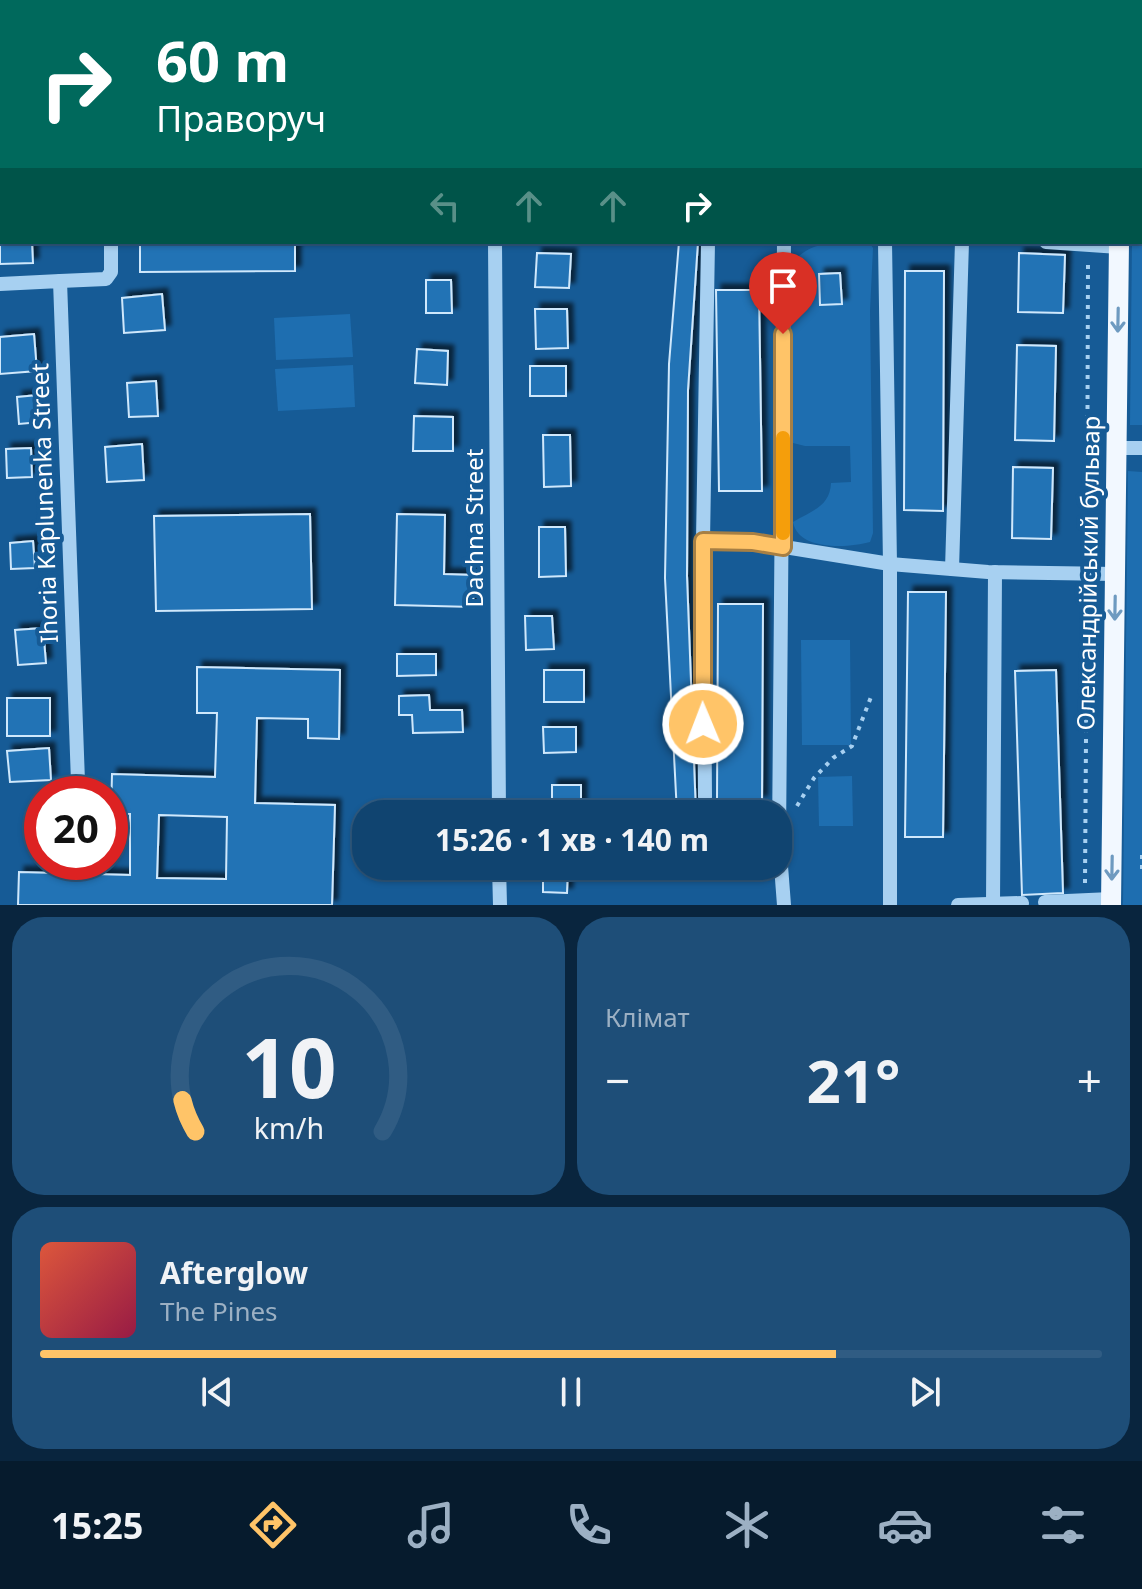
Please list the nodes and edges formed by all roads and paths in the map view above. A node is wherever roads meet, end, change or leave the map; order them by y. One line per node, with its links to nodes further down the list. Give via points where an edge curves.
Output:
1 (111, 244): 9 (street, via 106,279)
2 (495, 244): 22 (street, Dachna Street)
3 (708, 244): 13 (street)
4 (784, 244): 14 (street)
5 (885, 244): 15 (street)
6 (962, 244): 16 (street)
7 (1063, 244): 8 (street)
8 (1119, 244): 11 (main road, Олександрійський бульвар, one-way to 11)
9 (60, 281): 10 (street); 20 (street, Ihoria Kaplunenka Street)
10 (0, 284)
11 (1117, 448): 12 (street); 18 (main road, Олександрійський бульвар)
12 (1142, 448)
13 (703, 541): 14 (street); 21 (street)
14 (783, 547): 15 (street); 23 (street)
15 (890, 564): 16 (street); 35 (street)
16 (952, 569): 17 (street)
17 (995, 572): 18 (street); 32 (street)
18 (1115, 574): 30 (main road, Олександрійський бульвар, one-way to 30)
19 (874, 689): 24 (path, via 852,746 814,778)
20 (78, 776)
21 (705, 797)
22 (499, 800)
23 (780, 800)
24 (792, 817)
25 (1142, 855): 26 (path)
26 (1142, 870)
27 (499, 880): 33 (street)
28 (782, 880): 34 (street)
29 (1045, 902): 30 (street)
30 (1111, 902)
31 (1022, 903): 32 (street)
32 (993, 904): 36 (street)
33 (500, 905)
34 (784, 905)
35 (890, 905)
36 (958, 905)

